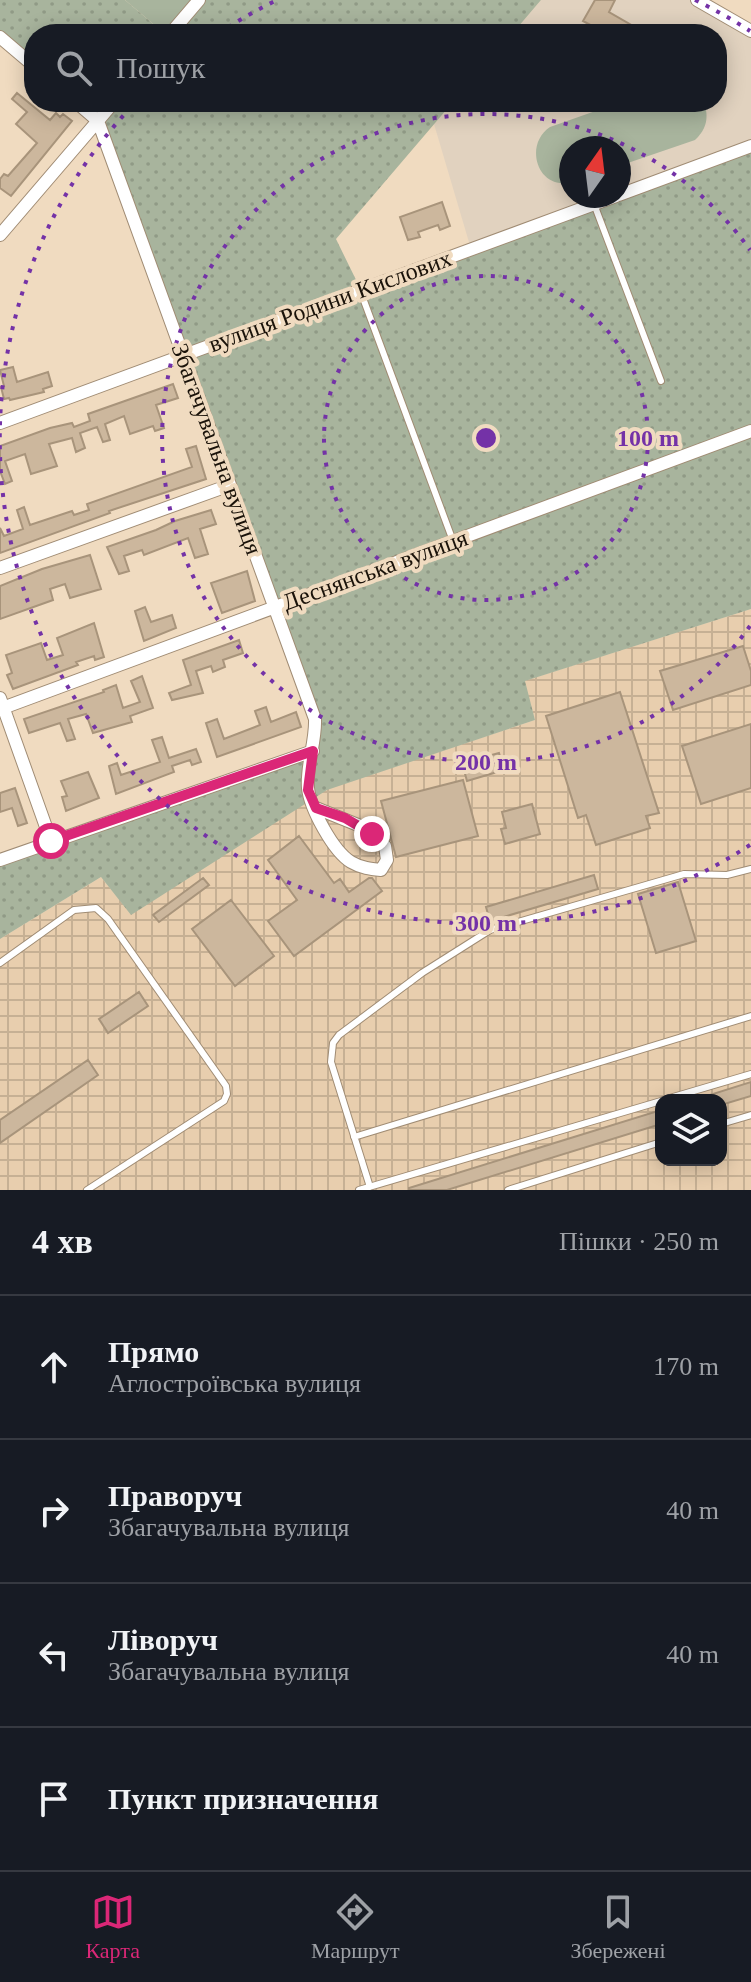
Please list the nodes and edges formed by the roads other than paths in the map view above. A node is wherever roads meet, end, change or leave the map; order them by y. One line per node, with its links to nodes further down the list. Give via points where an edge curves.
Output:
1 (199, 0): 3 (street)
2 (697, 0): 4 (street)
3 (179, 24)
4 (751, 31)
5 (0, 37): 6 (street)
6 (24, 57)
7 (88, 112): 9 (street, Збагачувальна вулиця)
8 (106, 112): 9 (street)
9 (98, 121): 14 (street); 16 (street, Збагачувальна вулиця)
10 (751, 146): 11 (street, вулиця Родини Кислових)
11 (631, 190)
12 (583, 208): 15 (street, вулиця Родини Кислових)
13 (596, 208): 17 (lane)
14 (0, 235)
15 (360, 290): 16 (street, вулиця Родини Кислових); 21 (lane)
16 (183, 355): 18 (street, вулиця Родини Кислових); 20 (street, Збагачувальна вулиця)
17 (661, 381)
18 (0, 423)
19 (751, 431): 21 (street, Деснянська вулиця)
20 (230, 485): 22 (street); 23 (street, Збагачувальна вулиця)
21 (453, 541): 23 (street, Деснянська вулиця)
22 (0, 568)
23 (274, 608): 24 (street, Деснянська вулиця); 25 (street, Збагачувальна вулиця, via 315,719)
24 (1, 705): 27 (street)
25 (313, 751): 26 (street, Збагачувальна вулиця, via 308,790); 27 (street)
26 (316, 808): 26 (street, Збагачувальна вулиця, via 326,834 349,861 381,870 387,860 385,846 358,825)
27 (51, 841): 28 (street)
28 (0, 860)
29 (751, 869): 37 (lane, via 727,875 684,874 490,930 422,973 333,1043 331,1062)
30 (0, 963): 40 (lane, via 74,910 96,908 226,1086 224,1101)
31 (751, 1016): 37 (lane)
32 (751, 1074): 33 (lane)
33 (683, 1094)
34 (655, 1102): 39 (lane)
35 (751, 1115): 36 (lane)
36 (727, 1122)
37 (354, 1137): 39 (lane)
38 (655, 1144): 42 (lane)
39 (370, 1187): 41 (lane)
40 (87, 1190)
41 (359, 1190)
42 (508, 1190)

